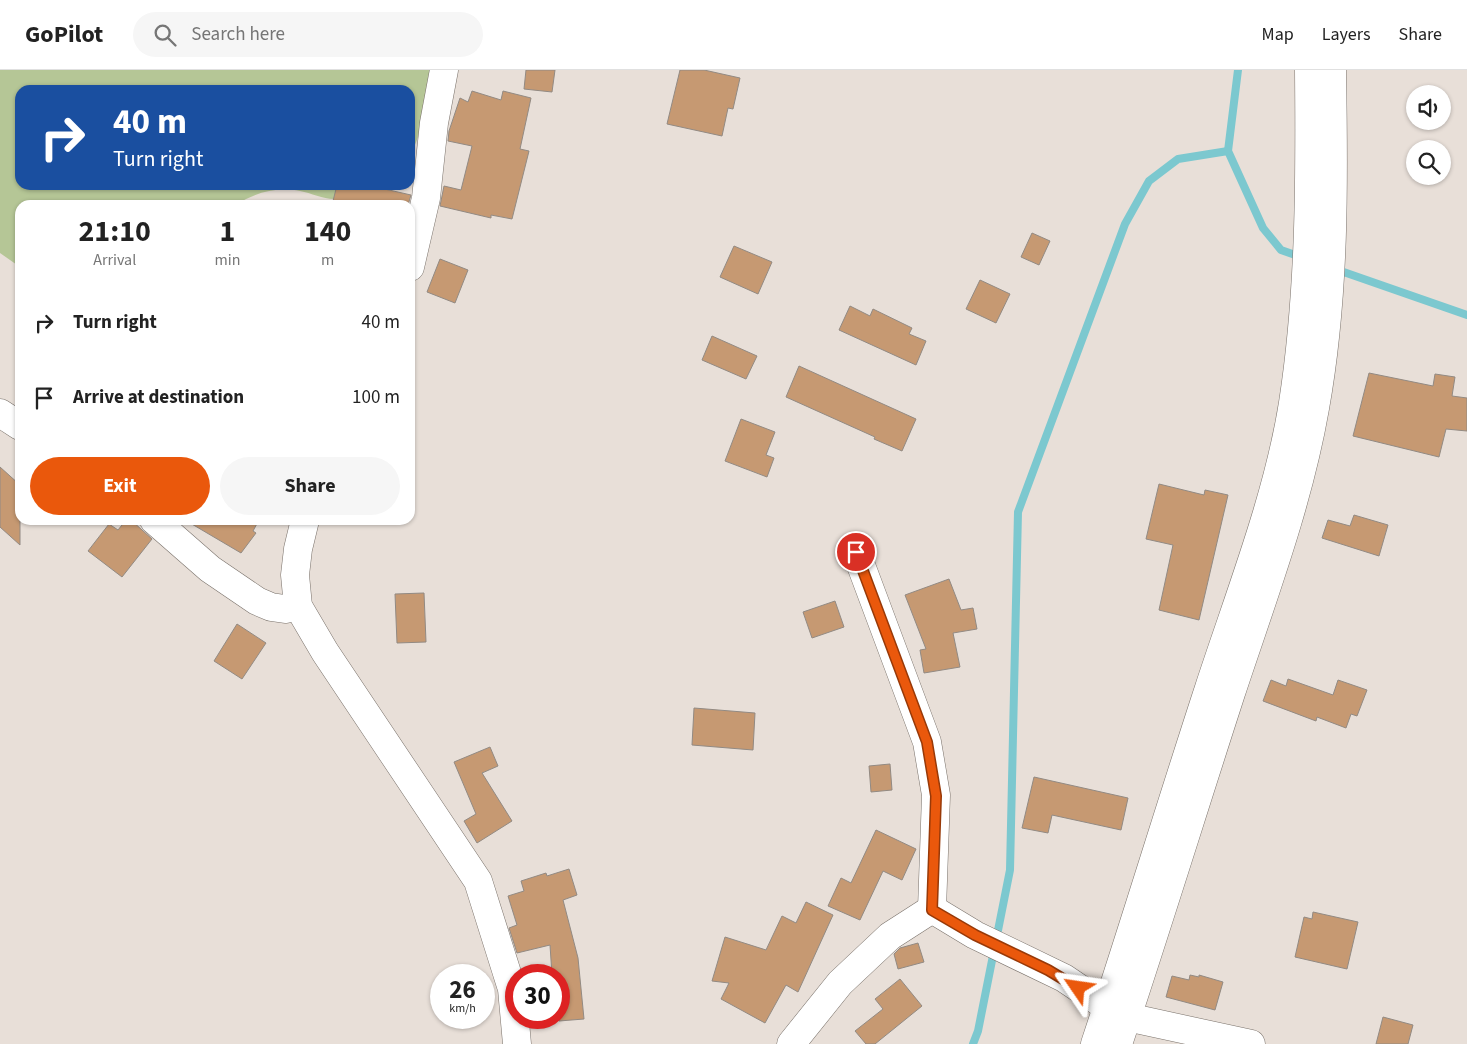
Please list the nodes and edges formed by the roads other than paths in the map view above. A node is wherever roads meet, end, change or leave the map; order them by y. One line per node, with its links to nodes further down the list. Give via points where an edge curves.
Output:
1 (444, 70): 4 (street, via 434,123 426,198)
2 (1309, 70): 5 (street, via 1310,145)
3 (1332, 70): 5 (street, via 1333,145)
4 (415, 245)
5 (1319, 249): 13 (street, via 1315,407 1296,491 1268,585)
6 (0, 413): 7 (street)
7 (15, 423)
8 (160, 525): 11 (street, via 210,569 257,601 271,607)
9 (304, 525): 11 (street, via 295,575)
10 (856, 552): 12 (street, via 927,742 936,796)
11 (298, 606): 14 (street, via 325,652 478,882 512,990)
12 (932, 910): 13 (street, via 975,935 1064,978); 15 (street, via 890,936 840,983)
13 (1117, 1012): 16 (street); 17 (street); 18 (street)
14 (517, 1044)
15 (791, 1044)
16 (1094, 1044)
17 (1118, 1044)
18 (1251, 1044)

